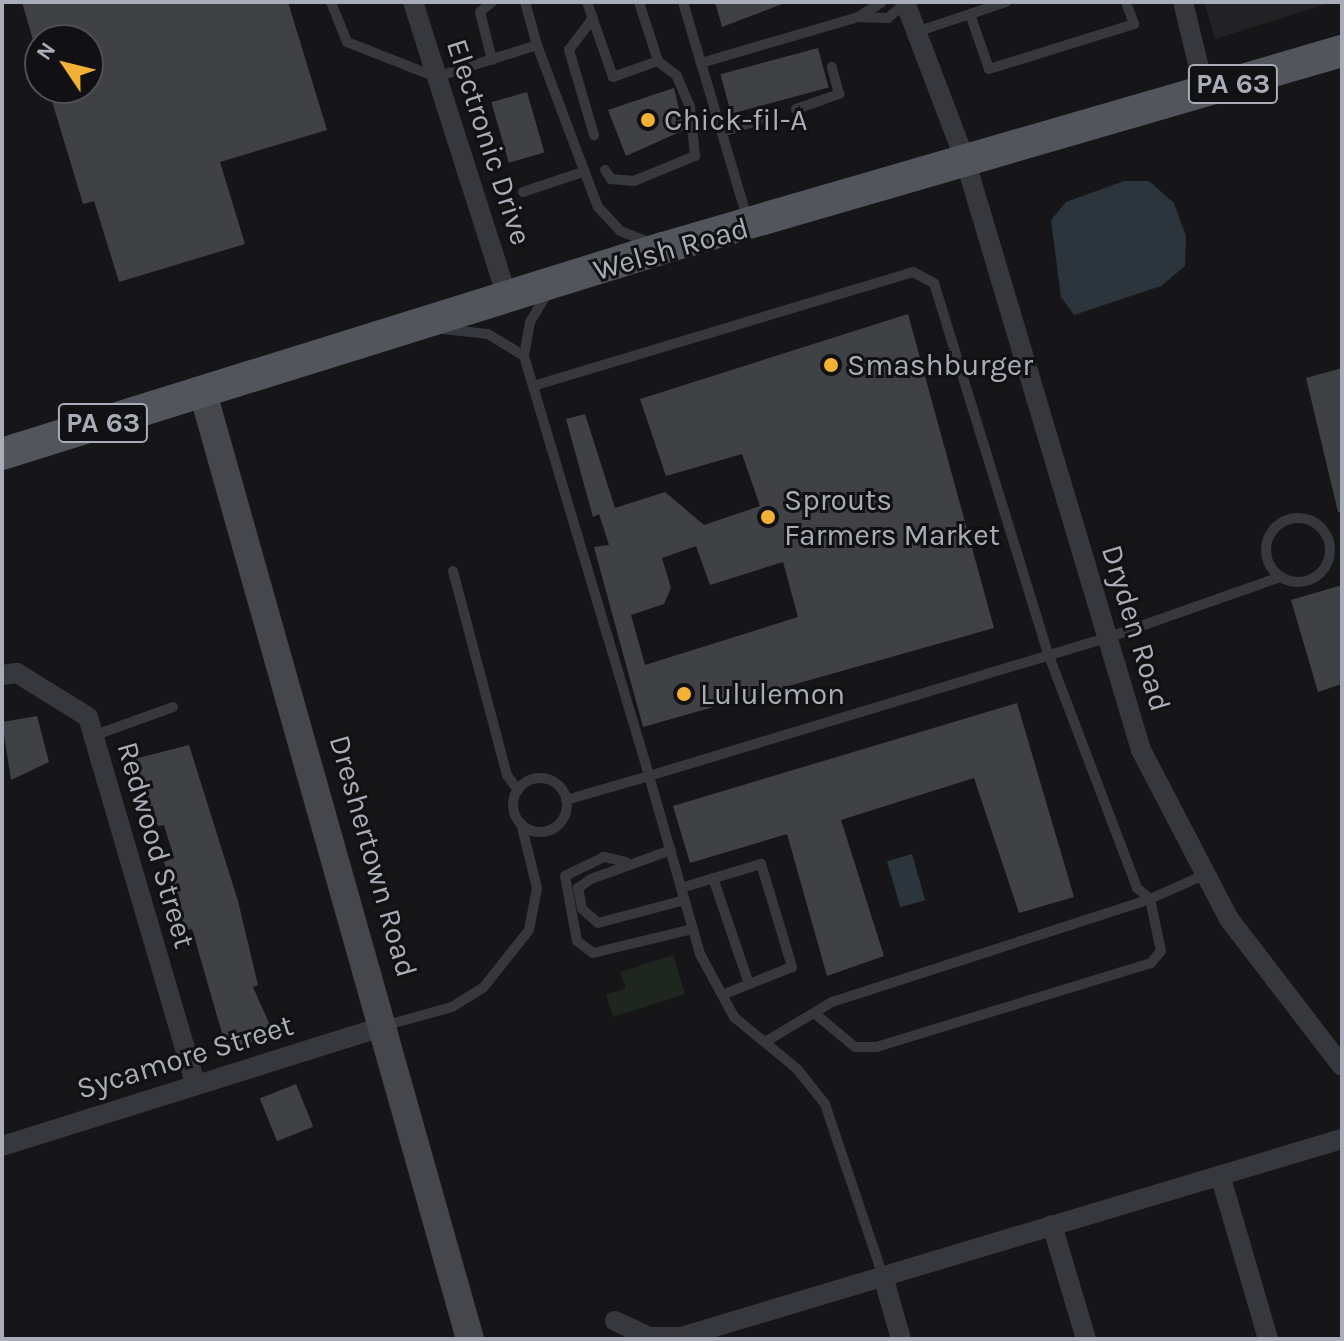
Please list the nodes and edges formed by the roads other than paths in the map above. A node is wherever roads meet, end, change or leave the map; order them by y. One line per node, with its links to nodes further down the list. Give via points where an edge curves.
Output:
1 (331, 2): 22 (lane, via 347,42)
2 (413, 2): 22 (street, Electronic Drive)
3 (492, 2): 18 (lane, via 480,12)
4 (525, 2): 16 (lane)
5 (587, 2): 14 (lane)
6 (639, 2): 19 (lane)
7 (683, 2): 20 (lane)
8 (1006, 2): 12 (lane)
9 (1126, 2): 12 (lane, via 1134,24 989,69)
10 (1183, 2): 23 (street)
11 (895, 3): 13 (lane); 13 (lane, via 888,18); 15 (street, Dryden Road)
12 (970, 14): 15 (lane)
13 (858, 17): 20 (lane)
14 (593, 18): 19 (lane, via 613,77); 27 (lane, via 569,50)
15 (916, 32): 28 (street, Dryden Road)
16 (537, 45): 18 (lane); 30 (lane)
17 (1342, 51): 23 (main road, Welsh Road / PA 63)
18 (492, 60): 22 (lane)
19 (658, 61): 29 (lane, via 677,76 690,107 695,156 634,181 611,179)
20 (701, 63): 26 (lane)
21 (832, 67): 24 (lane, via 839,94)
22 (436, 77): 35 (street, Electronic Drive)
23 (1205, 92): 28 (main road, Welsh Road / PA 63)
24 (796, 109)
25 (766, 118): 26 (lane)
26 (722, 132): 32 (lane)
27 (594, 135)
28 (966, 163): 32 (main road, Welsh Road / PA 63); 43 (street, Dryden Road)
29 (605, 170)
30 (583, 172): 31 (lane); 33 (lane, via 609,223)
31 (523, 192)
32 (750, 227): 33 (main road, Welsh Road / PA 63)
33 (663, 248): 34 (main road, Welsh Road / PA 63)
34 (552, 285): 35 (main road, Welsh Road / PA 63); 37 (lane, via 530,322)
35 (508, 299): 36 (main road, Welsh Road / PA 63)
36 (422, 326): 37 (lane, via 488,334); 39 (main road, Welsh Road / PA 63)
37 (524, 356): 38 (lane)
38 (533, 386): 44 (lane, via 913,272 942,296); 48 (lane)
39 (203, 393): 40 (main road, Welsh Road / PA 63); 65 (main road, Dreshertown Road)
40 (2, 454)
41 (453, 571): 49 (lane, via 507,775)
42 (1280, 577): 42 (lane, via 1300,582 1320,574 1330,555 1320,526 1290,518 1273,530 1267,560); 43 (lane)
43 (1107, 638): 44 (lane); 56 (street, Dryden Road, via 1141,750)
44 (1049, 656): 48 (lane); 59 (lane, via 1137,888)
45 (2, 675): 47 (street, Redwood Street, via 17,673 88,717)
46 (173, 707): 47 (lane)
47 (93, 736): 68 (street, Redwood Street)
48 (649, 776): 50 (lane); 53 (lane)
49 (518, 790): 50 (lane, via 541,778 557,785); 51 (lane, via 513,807)
50 (566, 800): 52 (lane, via 560,823)
51 (521, 823): 52 (lane); 54 (lane)
52 (545, 831): 54 (lane)
53 (671, 850): 55 (lane); 58 (lane)
54 (532, 857): 65 (lane, via 537,888 529,930 504,967 452,1007)
55 (626, 862): 60 (lane, via 578,888 582,909 598,923); 61 (lane, via 604,857 565,876 577,941 593,953)
56 (1204, 875): 59 (lane); 67 (street, Dryden Road, via 1229,919)
57 (713, 878): 58 (lane); 62 (lane); 62 (lane, via 761,864 792,967)
58 (681, 888): 60 (lane)
59 (1150, 899): 64 (lane); 64 (lane, via 1161,951 1151,963 877,1047 855,1047)
60 (685, 900): 61 (lane)
61 (693, 929): 63 (lane)
62 (749, 984): 63 (lane)
63 (722, 995): 66 (lane, via 734,1017)
64 (814, 1013): 66 (lane)
65 (387, 1025): 68 (street, Sycamore Street); 75 (main road, Dreshertown Road)
66 (765, 1042): 73 (lane, via 825,1104)
67 (1342, 1066)
68 (195, 1084): 70 (street, Sycamore Street)
69 (1342, 1139): 71 (street)
70 (2, 1145)
71 (1221, 1178): 72 (street); 78 (street)
72 (1052, 1225): 73 (street); 77 (street)
73 (883, 1276): 74 (street, via 681,1337 650,1337); 76 (street)
74 (615, 1321)
75 (470, 1339)
76 (901, 1339)
77 (1086, 1339)
78 (1268, 1339)

